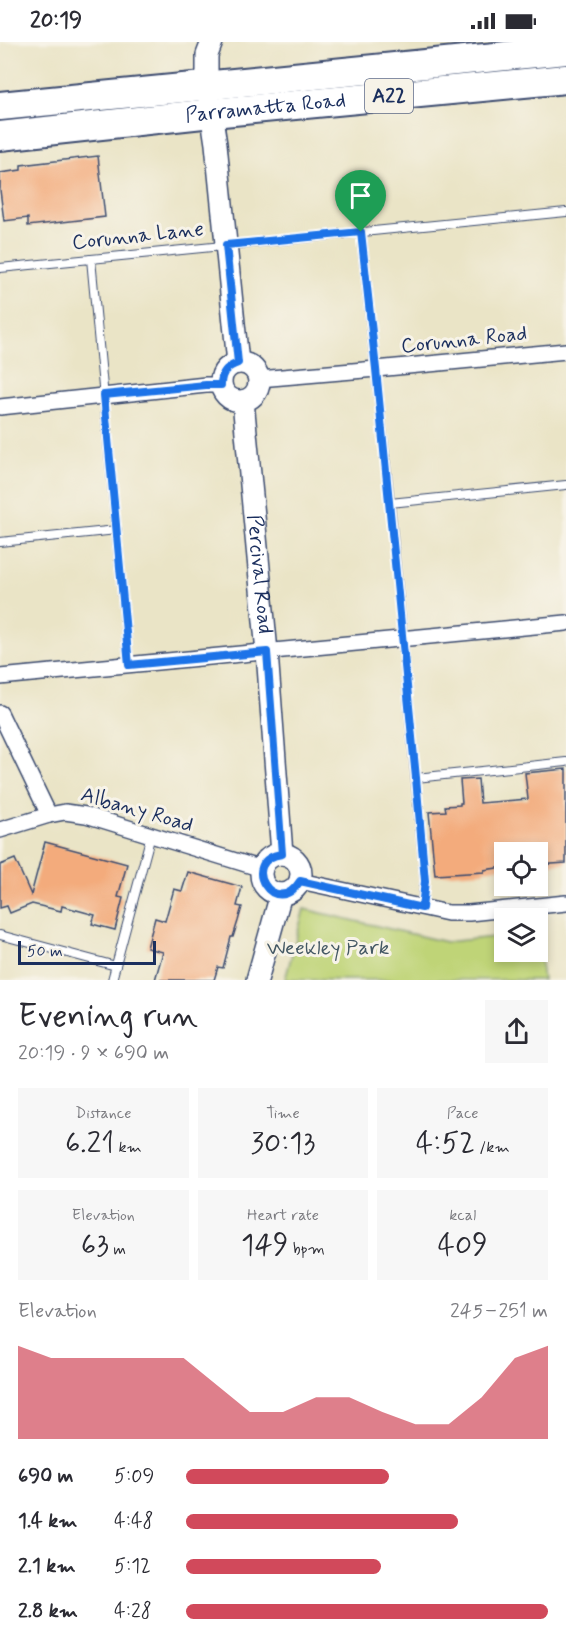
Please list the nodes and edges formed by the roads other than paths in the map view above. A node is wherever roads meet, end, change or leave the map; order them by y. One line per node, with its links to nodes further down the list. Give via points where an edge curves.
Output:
1 (212, 42): 5 (street, via 207,55)
2 (507, 49): 3 (highway, Parramatta Road / A22); 5 (highway, Parramatta Road / A22)
3 (566, 50)
4 (566, 79): 7 (highway, Parramatta Road / A22)
5 (207, 85): 6 (highway, Parramatta Road / A22); 7 (street)
6 (0, 106)
7 (212, 113): 8 (highway, Parramatta Road / A22); 11 (street)
8 (0, 136)
9 (566, 212): 10 (lane, Corunna Lane)
10 (361, 232): 11 (lane, Corunna Lane); 16 (lane)
11 (226, 245): 12 (lane, Corunna Lane); 15 (street)
12 (91, 259): 13 (lane, Corunna Lane); 19 (lane)
13 (0, 268)
14 (566, 351): 16 (street, Corunna Road)
15 (238, 363): 17 (street, via 253,368); 18 (street, via 225,371)
16 (376, 369): 17 (street, Corunna Road); 23 (lane)
17 (259, 379): 20 (street, via 255,395)
18 (221, 385): 19 (street); 20 (street, via 229,398)
19 (104, 395): 21 (street); 24 (lane)
20 (243, 401): 28 (street, Percival Road)
21 (0, 407)
22 (566, 485): 23 (lane)
23 (390, 503): 27 (lane)
24 (117, 531): 25 (lane); 29 (lane)
25 (0, 542)
26 (566, 623): 27 (street)
27 (403, 639): 28 (street); 33 (lane)
28 (267, 652): 29 (street); 37 (street, Percival Road)
29 (129, 665): 30 (street)
30 (0, 677)
31 (0, 713): 34 (street)
32 (566, 762): 33 (lane)
33 (416, 778): 42 (lane, via 425,881)
34 (49, 814): 35 (street, Albany Road); 36 (street, Albany Road, via 86,815)
35 (0, 830)
36 (151, 835): 38 (street, Albany Road); 44 (lane)
37 (282, 854): 38 (street, via 271,857); 39 (street, via 298,864)
38 (262, 868): 40 (street, via 266,887)
39 (300, 881): 40 (street, via 295,889); 42 (street)
40 (281, 894): 46 (street)
41 (566, 903): 42 (street, via 469,913)
42 (422, 908)
43 (0, 935): 44 (lane)
44 (116, 966): 45 (lane)
45 (112, 980)
46 (257, 980)

